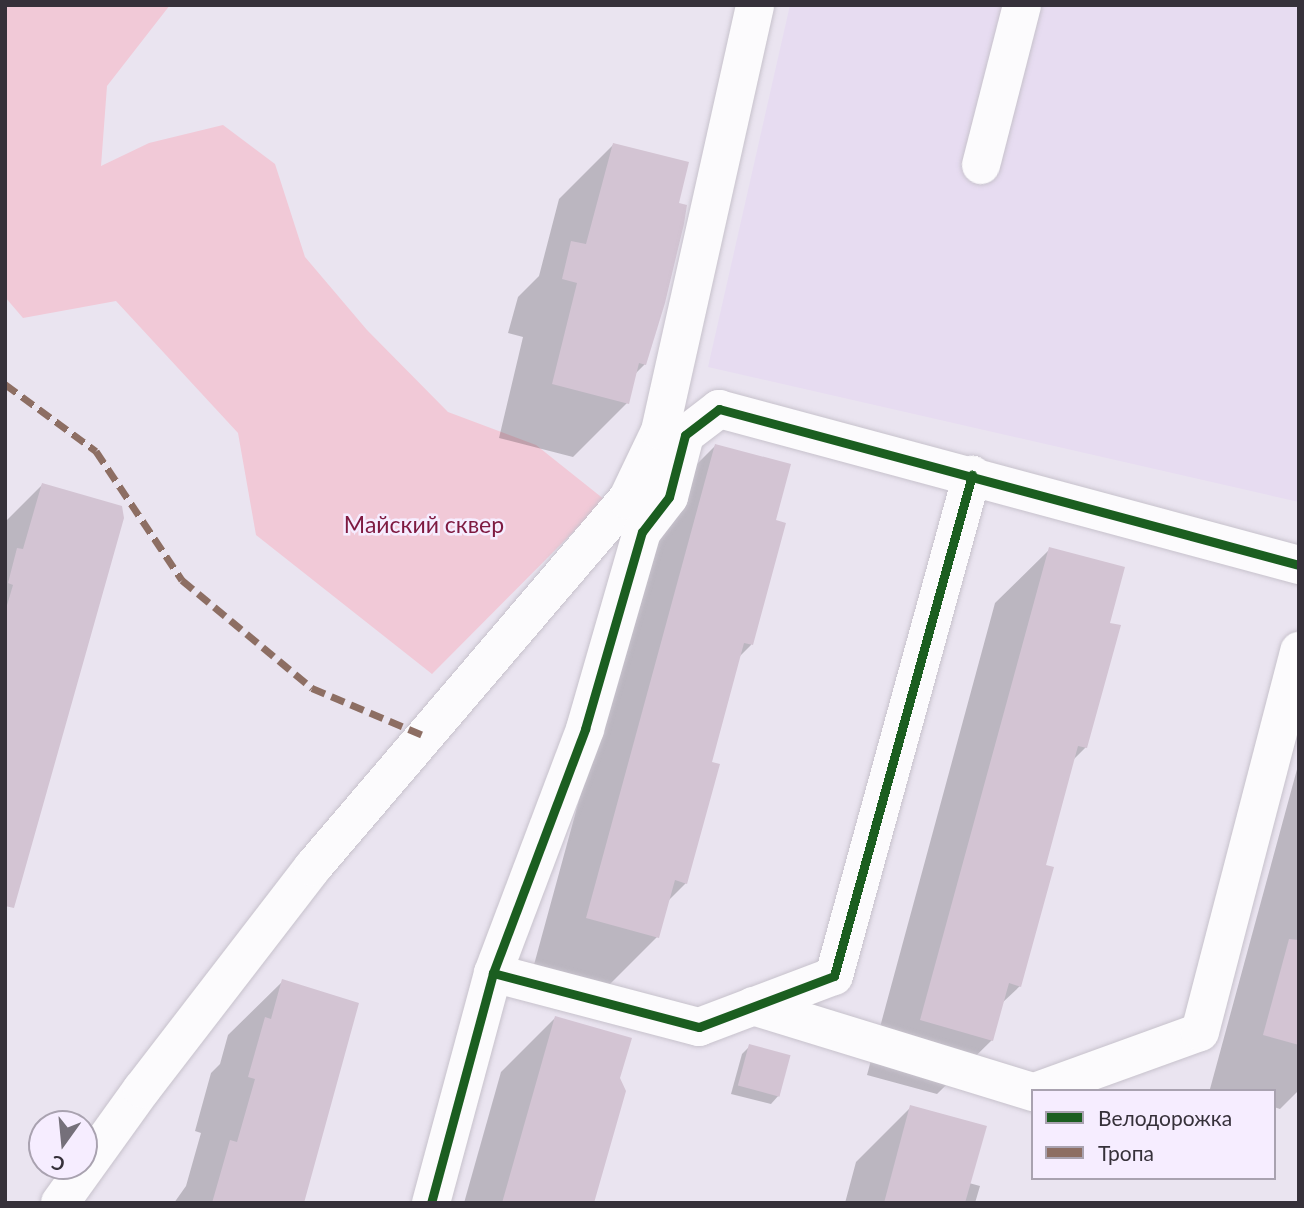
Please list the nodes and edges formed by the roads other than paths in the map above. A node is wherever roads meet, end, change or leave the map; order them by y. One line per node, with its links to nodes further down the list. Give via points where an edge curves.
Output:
1 (755, 5): 11 (street, via 660,431 627,500 313,867)
2 (1022, 5): 3 (street)
3 (981, 165)
4 (972, 475): 5 (street); 7 (street, via 719,409 685,435 669,497 642,532 585,729); 8 (street, via 834,976)
5 (1299, 565)
6 (1299, 651): 9 (street, via 1200,1032)
7 (493, 973): 8 (street, via 699,1027); 12 (street)
8 (753, 1006): 10 (street)
9 (1041, 1089)
10 (1031, 1090)
11 (60, 1203)
12 (431, 1203)

